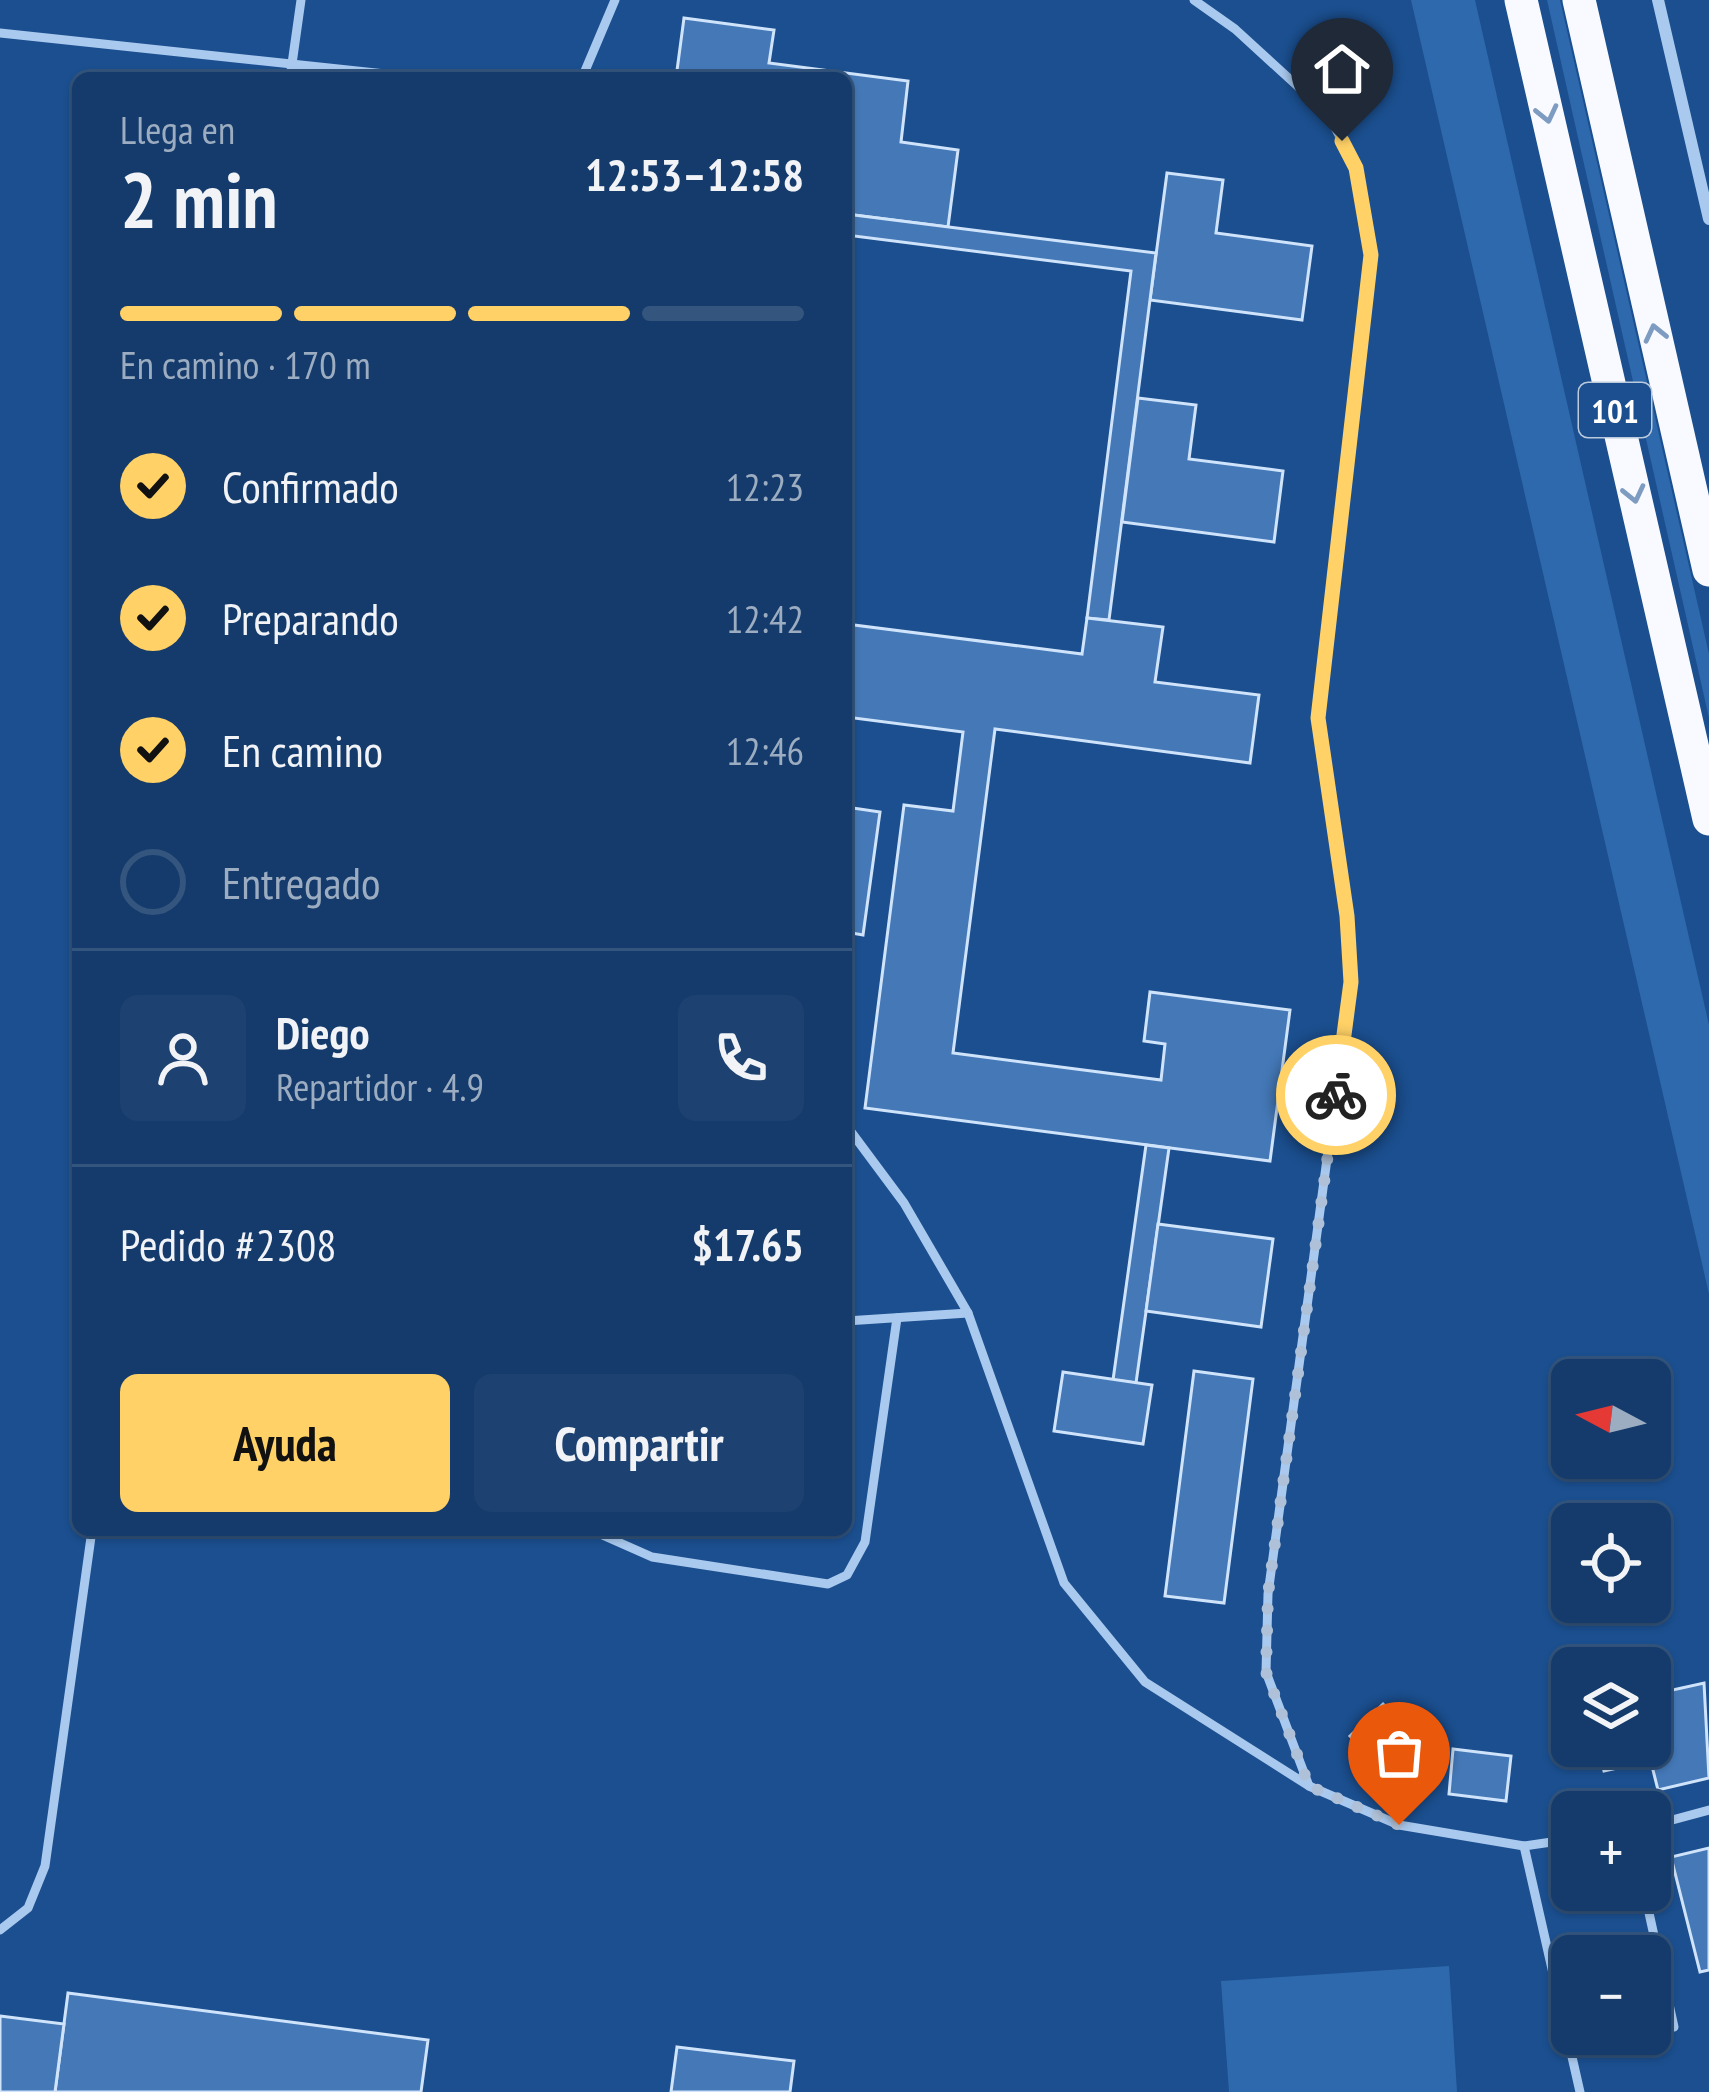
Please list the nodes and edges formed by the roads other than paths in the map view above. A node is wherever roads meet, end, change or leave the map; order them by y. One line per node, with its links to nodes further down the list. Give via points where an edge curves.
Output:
1 (301, 0): 8 (lane)
2 (614, 0): 9 (lane)
3 (1194, 0): 19 (lane, via 1328,114 1356,168 1371,255 1318,718 1351,982 1268,1594 1266,1672)
4 (1521, 0): 12 (highway, 101, one-way to 12)
5 (1579, 0): 11 (highway, 101, one-way to 5)
6 (1658, 0): 10 (street)
7 (0, 33): 8 (lane)
8 (291, 72)
9 (584, 72)
10 (1709, 219)
11 (1709, 570)
12 (1709, 819)
13 (852, 1133): 14 (lane)
14 (968, 1313): 15 (lane); 19 (lane, via 1064,1583 1145,1682)
15 (897, 1318): 16 (lane); 18 (lane, via 865,1543 847,1575 828,1584 652,1557)
16 (852, 1321)
17 (91, 1536): 25 (lane, via 45,1866 28,1908)
18 (605, 1536)
19 (1309, 1786): 23 (lane, via 1399,1825)
20 (1709, 1810): 21 (lane)
21 (1671, 1820)
22 (1551, 1842): 23 (lane)
23 (1524, 1846): 27 (lane)
24 (1649, 1911): 26 (lane)
25 (0, 1930)
26 (1675, 2027)
27 (1580, 2092)

